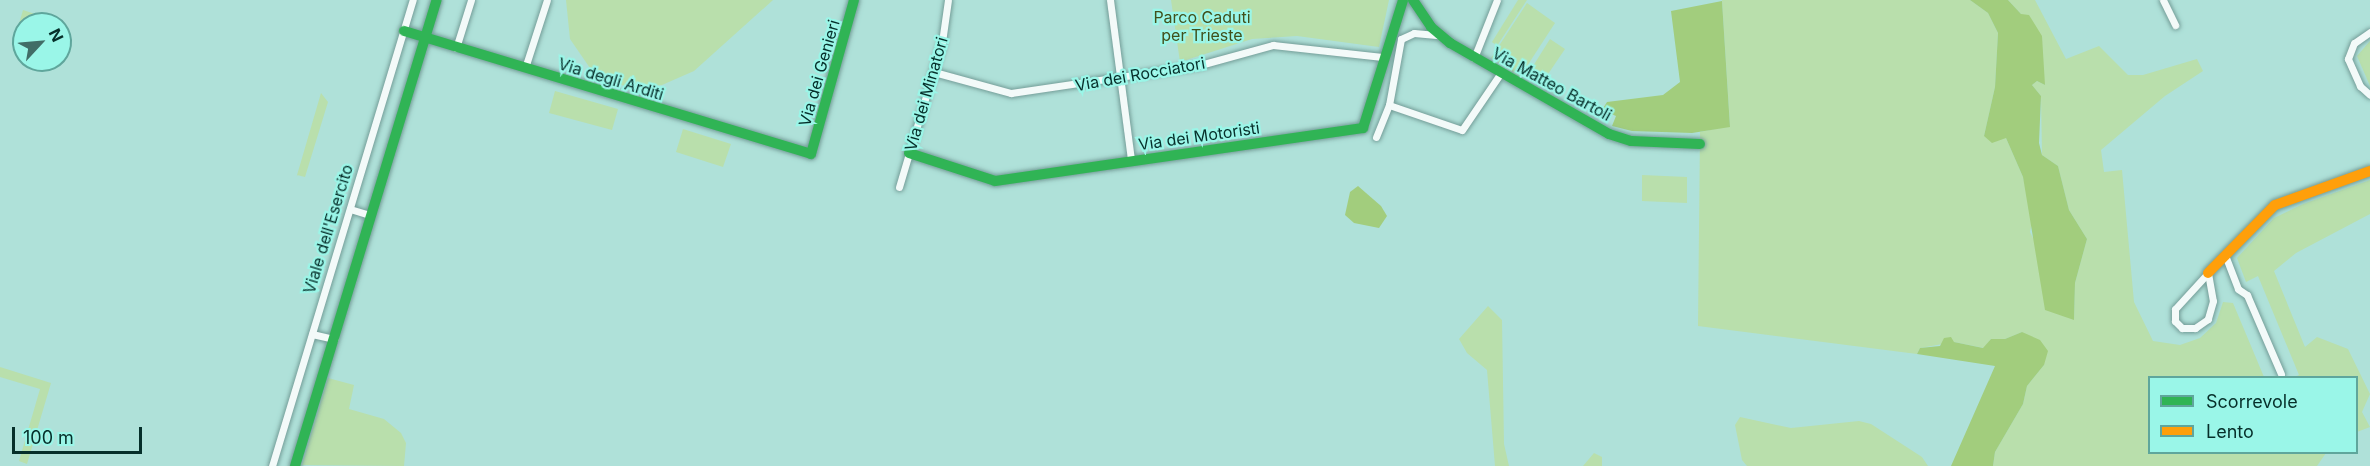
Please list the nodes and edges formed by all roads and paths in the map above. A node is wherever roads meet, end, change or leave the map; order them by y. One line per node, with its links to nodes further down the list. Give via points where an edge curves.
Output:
1 (413, 0): 13 (street, Viale dell'Esercito)
2 (437, 0): 16 (street)
3 (471, 0): 17 (street)
4 (547, 0): 20 (street)
5 (854, 0): 29 (street, Via dei Genieri)
6 (948, 0): 21 (street, Via dei Minatori)
7 (1110, 0): 23 (street)
8 (1403, 0): 18 (street, Via dei Motoristi)
9 (1413, 0): 15 (street, Via Matteo Bartoli)
10 (1497, 0): 19 (street)
11 (2163, 0): 12 (street)
12 (2175, 25)
13 (404, 31): 16 (street, Via degli Arditi); 33 (street, Viale dell'Esercito)
14 (2370, 32): 24 (street, via 2354,43 2348,54 2360,86)
15 (1439, 34): 19 (street, Via Matteo Bartoli); 25 (street, via 1414,33 1399,42)
16 (425, 39): 17 (street, Via degli Arditi); 34 (street)
17 (456, 48): 20 (street, Via degli Arditi)
18 (1382, 57): 23 (street, Via dei Rocciatori, via 1273,45 1200,65); 30 (street, Via dei Motoristi, via 1363,128)
19 (1474, 58): 22 (street, Via Matteo Bartoli)
20 (525, 68): 29 (street, Via degli Arditi)
21 (934, 72): 23 (street, Via dei Rocciatori, via 1003,94); 28 (street, Via dei Minatori)
22 (1500, 74): 25 (street, via 1462,130); 27 (street, Via Matteo Bartoli, via 1620,138)
23 (1121, 79): 30 (street)
24 (2370, 95)
25 (1389, 105): 26 (street)
26 (1376, 137)
27 (1700, 144)
28 (909, 153): 30 (street, Via dei Motoristi, via 995,181); 32 (street, Via dei Minatori)
29 (811, 154)
30 (1131, 160)
31 (2370, 171): 35 (street, via 2282,201)
32 (899, 187)
33 (350, 209): 34 (street); 37 (street, Viale dell'Esercito)
34 (370, 214): 38 (street)
35 (2225, 255): 36 (street); 39 (street, via 2238,290 2247,295)
36 (2208, 273): 36 (street, via 2175,309 2175,321 2182,328 2195,328 2208,319 2213,301)
37 (312, 334): 38 (street); 40 (street, Viale dell'Esercito)
38 (334, 339): 41 (street)
39 (2281, 374)
40 (272, 466)
41 (296, 466)

